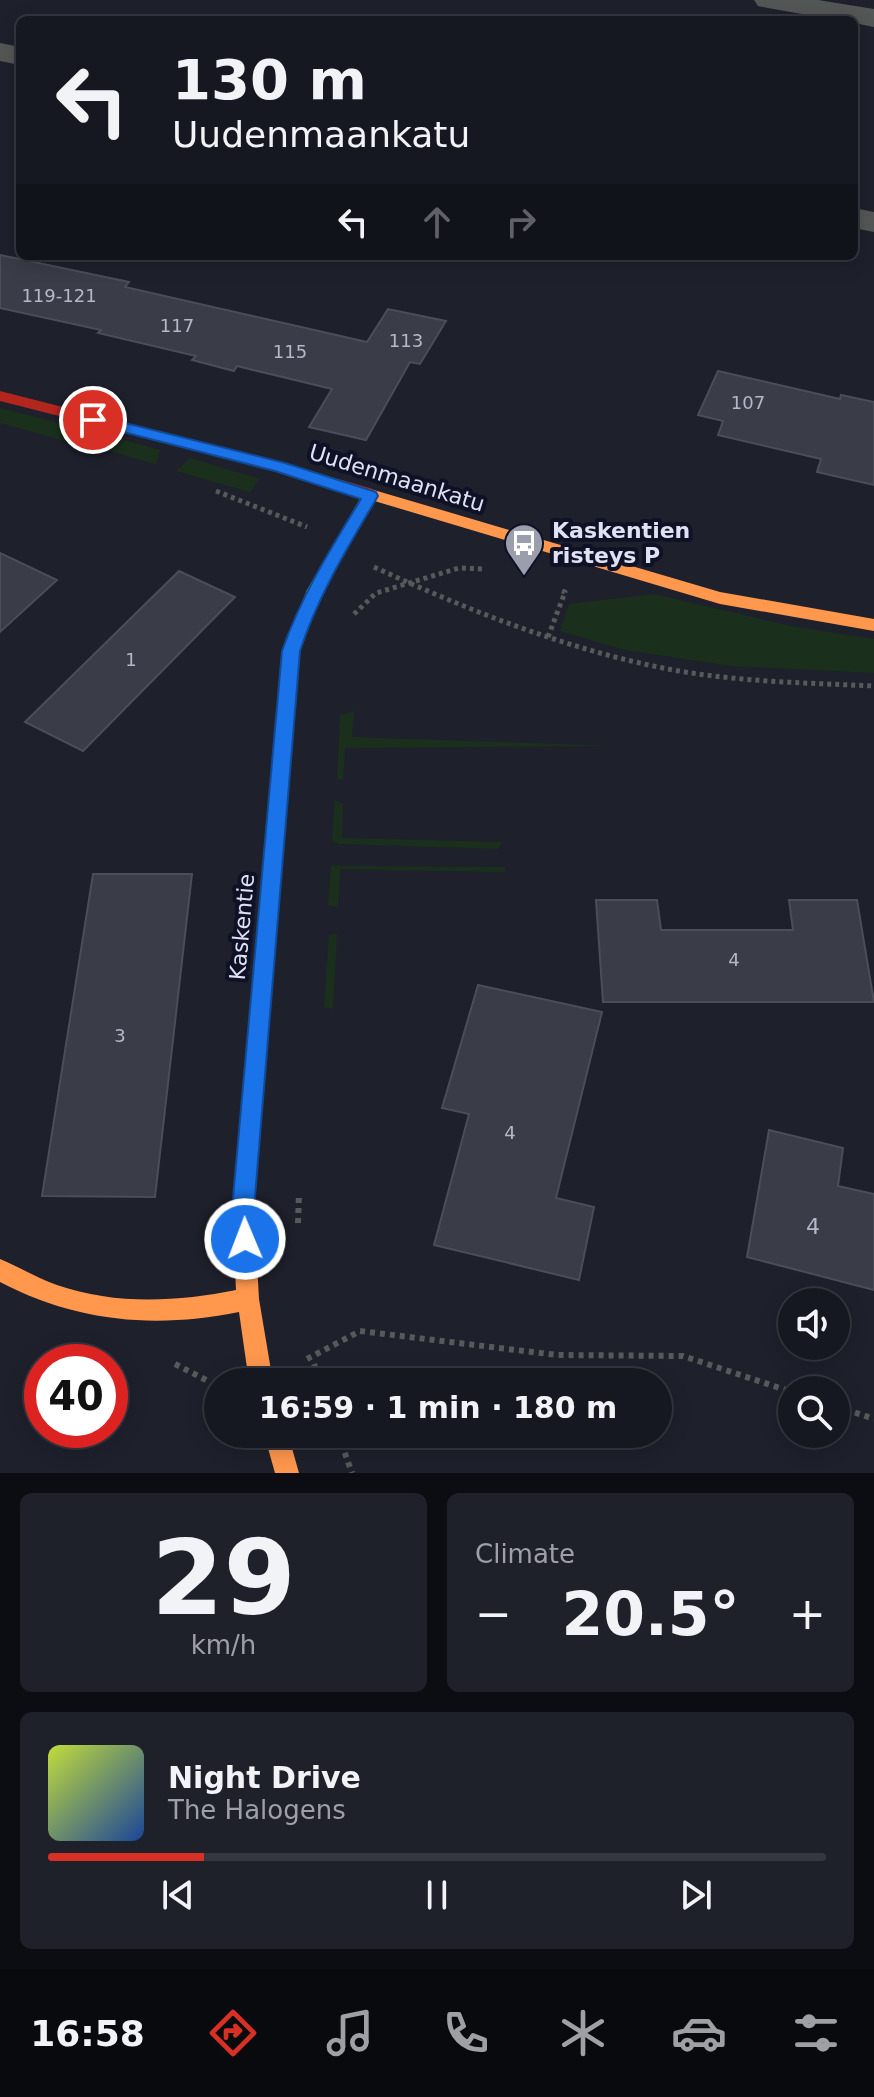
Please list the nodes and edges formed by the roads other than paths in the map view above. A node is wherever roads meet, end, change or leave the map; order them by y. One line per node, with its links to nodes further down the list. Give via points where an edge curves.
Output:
1 (768, 0): 2 (street)
2 (874, 18)
3 (0, 396): 4 (street, Uudenmaankatu, via 279,467)
4 (370, 496): 5 (street, Uudenmaankatu, via 720,598); 7 (street, Kaskentie, via 339,546 291,651 243,1209)
5 (874, 625)
6 (0, 1270): 7 (street, via 14,1281 99,1309 192,1311)
7 (248, 1299): 8 (street, Kaskentie)
8 (258, 1368)
9 (280, 1448): 10 (street)
10 (287, 1473)

